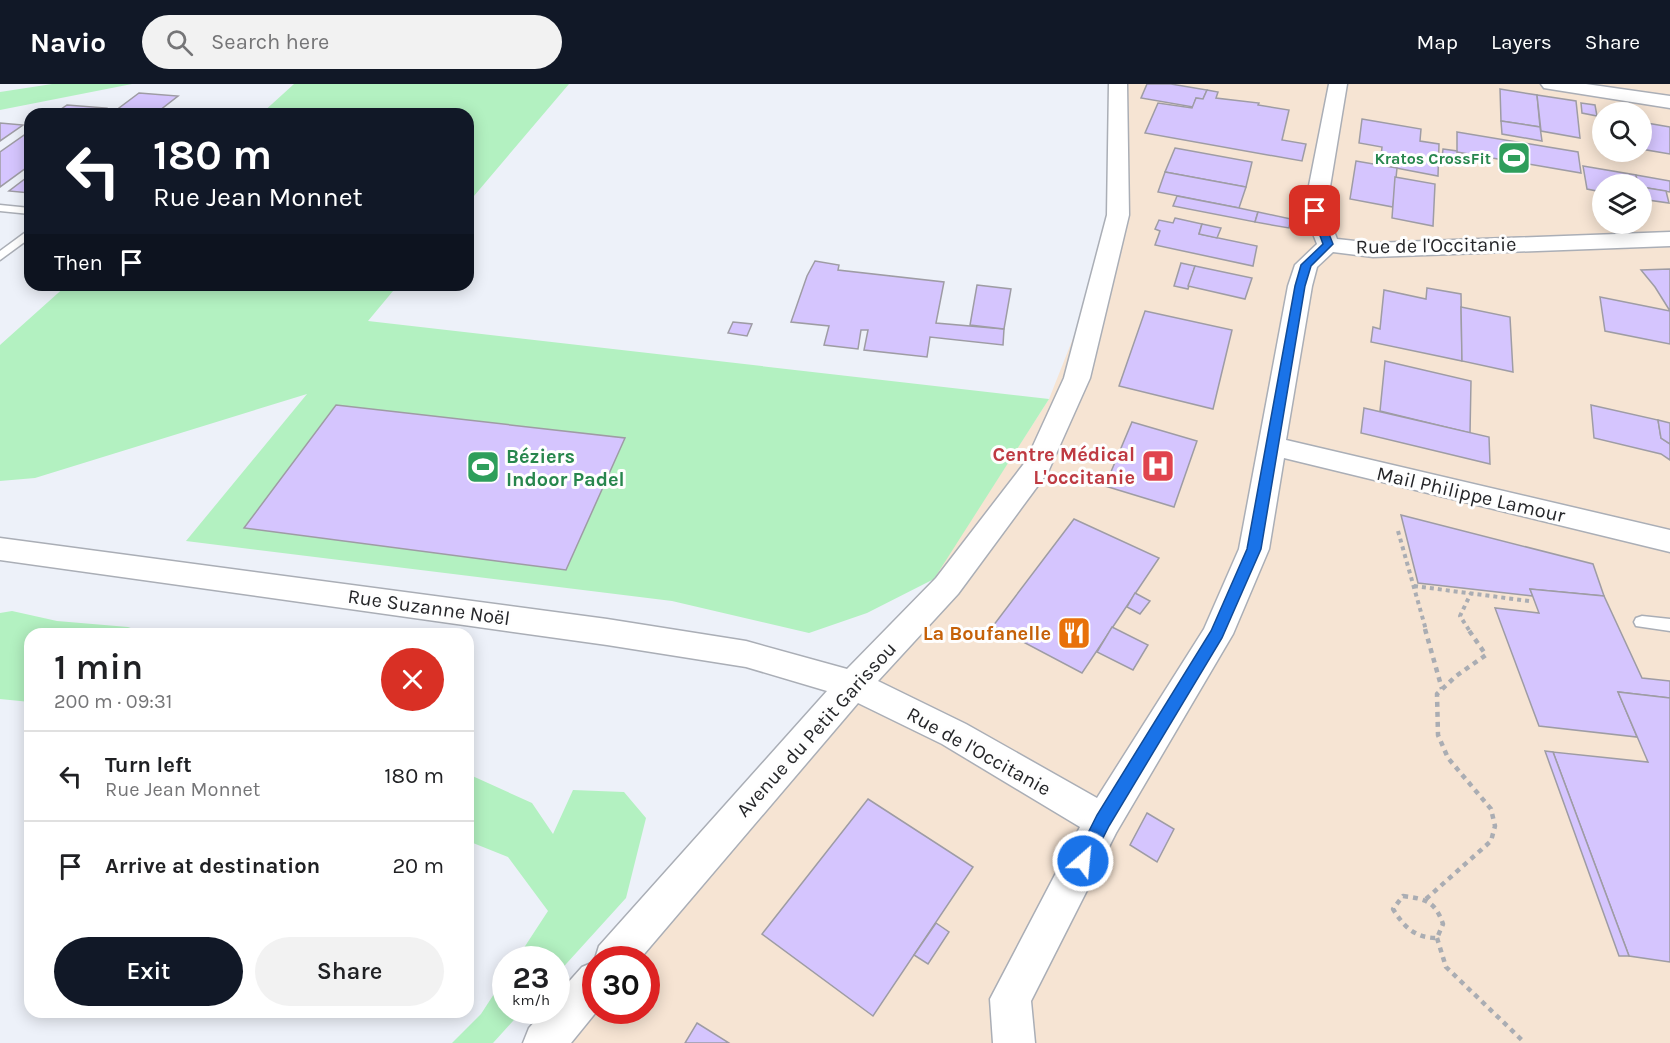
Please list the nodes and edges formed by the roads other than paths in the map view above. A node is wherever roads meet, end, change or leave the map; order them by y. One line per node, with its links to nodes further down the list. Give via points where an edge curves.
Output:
1 (1118, 84): 16 (street, Avenue du Petit Garissou, via 1118,215 1077,378 1038,465 947,586)
2 (1338, 84): 9 (street, via 1315,211)
3 (1550, 84): 4 (street)
4 (1670, 102)
5 (0, 208): 6 (lane)
6 (24, 210)
7 (24, 237): 10 (lane)
8 (1670, 238): 9 (street, Rue de l'Occitanie, via 1373,250)
9 (1328, 244): 11 (street, Rue de l'Occitanie, via 1306,265 1300,286)
10 (0, 257)
11 (1272, 446): 12 (street, Mail Philippe Lamour); 17 (street, Rue de l'Occitanie, via 1254,549 1217,634)
12 (1670, 541)
13 (0, 549): 16 (street, Rue Suzanne Noël, via 634,636 746,654)
14 (1642, 622): 15 (lane)
15 (1670, 625)
16 (854, 685): 17 (street, Rue de l'Occitanie, via 954,734); 18 (street, Avenue du Petit Garissou)
17 (1103, 821): 21 (street, Rue de l'Occitanie, via 1011,999)
18 (625, 946)
19 (582, 998): 20 (street)
20 (544, 1043)
21 (1014, 1043)

